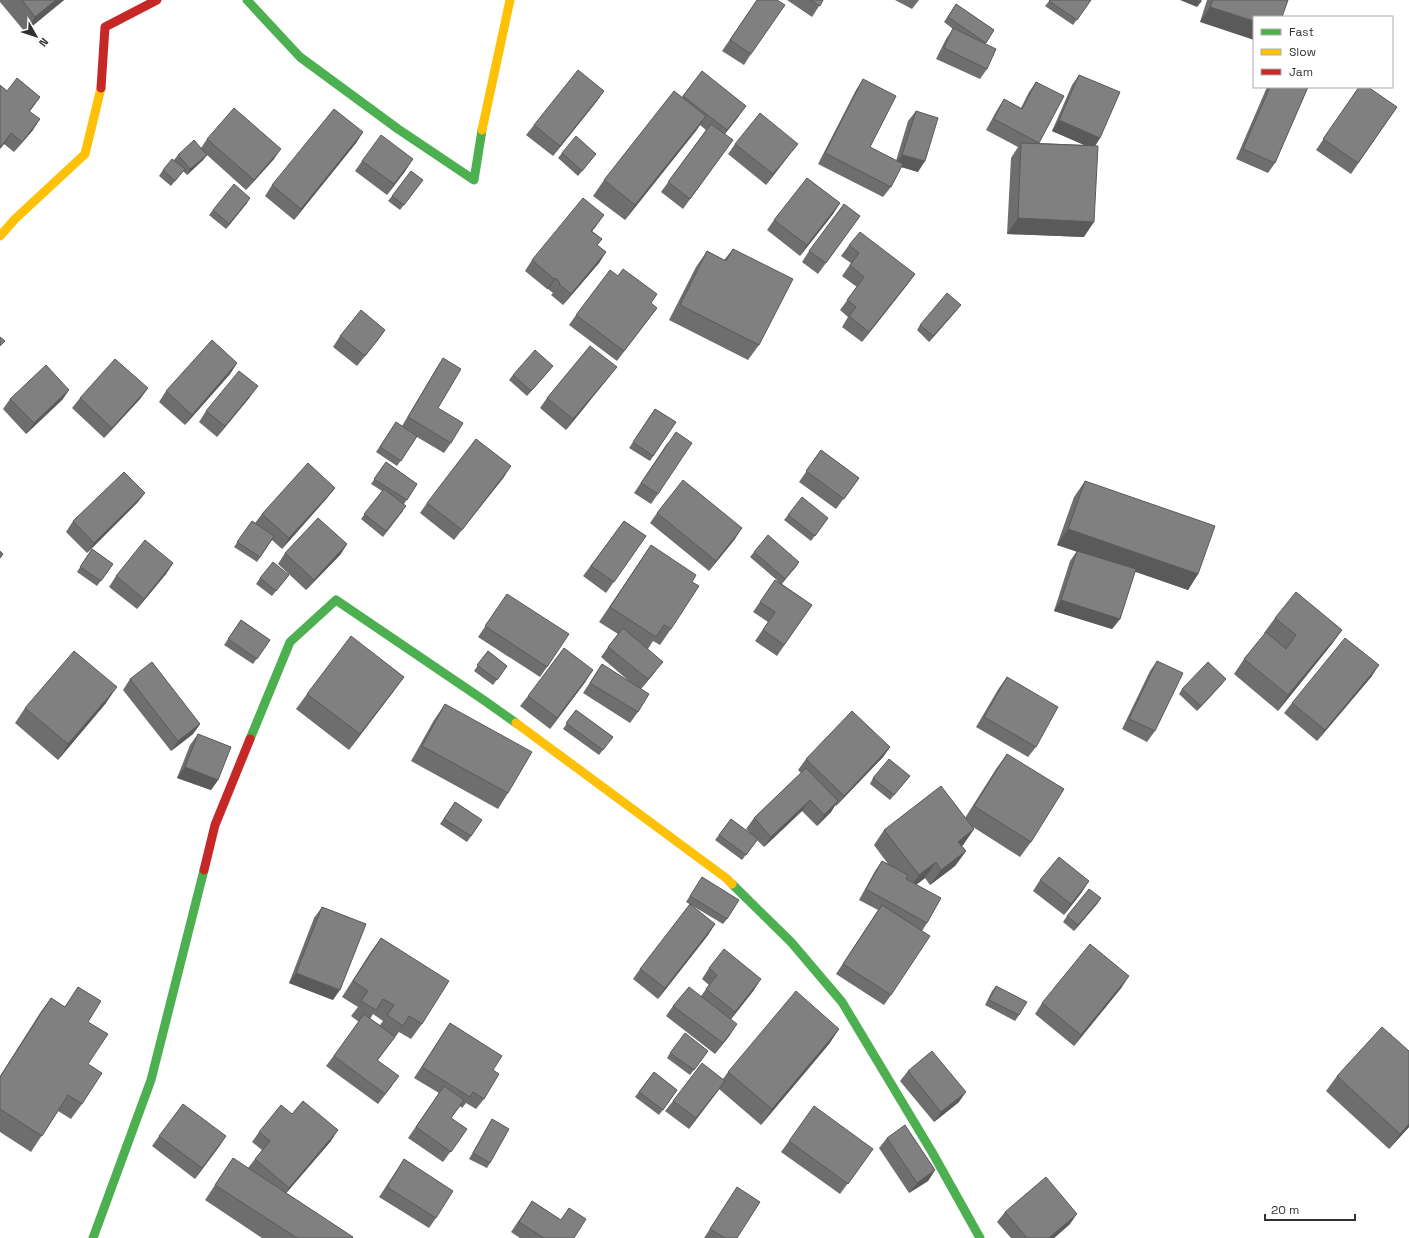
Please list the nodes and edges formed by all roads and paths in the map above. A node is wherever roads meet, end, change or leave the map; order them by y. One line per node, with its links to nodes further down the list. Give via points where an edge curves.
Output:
1 (157, 0): 4 (street, via 105,27 101,91 85,154 15,218)
2 (247, 0): 3 (street, via 300,57 398,129 474,180)
3 (510, 0)
4 (0, 236)
5 (93, 1238): 6 (street, via 151,1080 215,825 290,642 336,600 485,701 726,878 791,942 842,1002)
6 (980, 1238)

